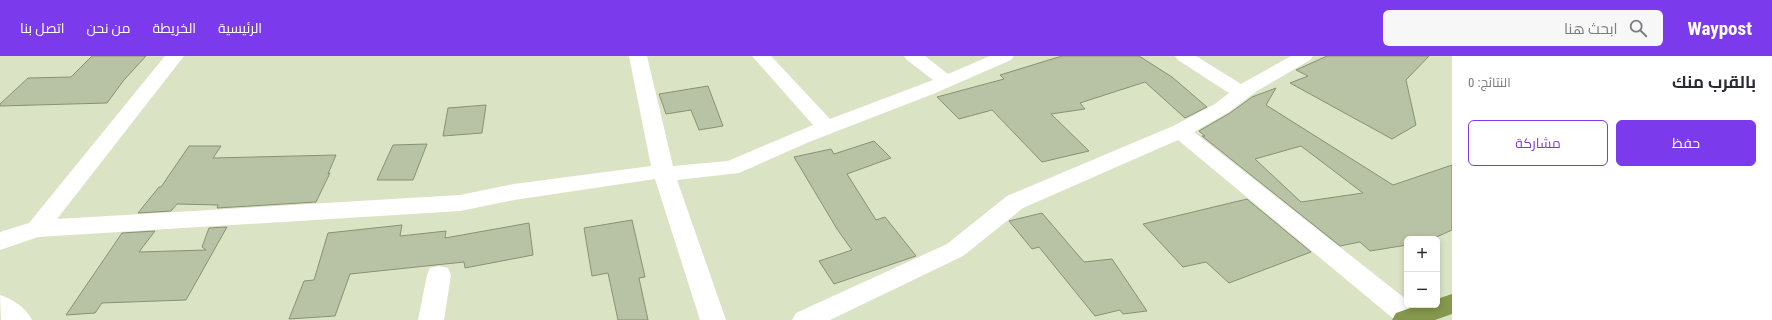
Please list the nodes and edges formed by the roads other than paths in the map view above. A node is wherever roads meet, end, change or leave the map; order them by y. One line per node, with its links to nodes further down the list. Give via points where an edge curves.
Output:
1 (175, 56): 13 (street)
2 (638, 56): 12 (street)
3 (761, 56): 10 (street)
4 (913, 56): 8 (street)
5 (1005, 56): 8 (street)
6 (1184, 56): 9 (street)
7 (1304, 56): 9 (street)
8 (946, 82): 10 (street)
9 (1242, 92): 11 (street, via 1222,108)
10 (827, 128): 12 (street, via 731,168)
11 (1180, 131): 18 (street); 22 (street, via 1015,202 955,250)
12 (664, 173): 13 (street, via 514,192 460,203); 21 (street)
13 (37, 229): 14 (street)
14 (0, 242)
15 (439, 275): 20 (street)
16 (1452, 304): 18 (highway)
17 (0, 305): 19 (street)
18 (1408, 319)
19 (19, 320)
20 (431, 320)
21 (713, 320)
22 (805, 320)

